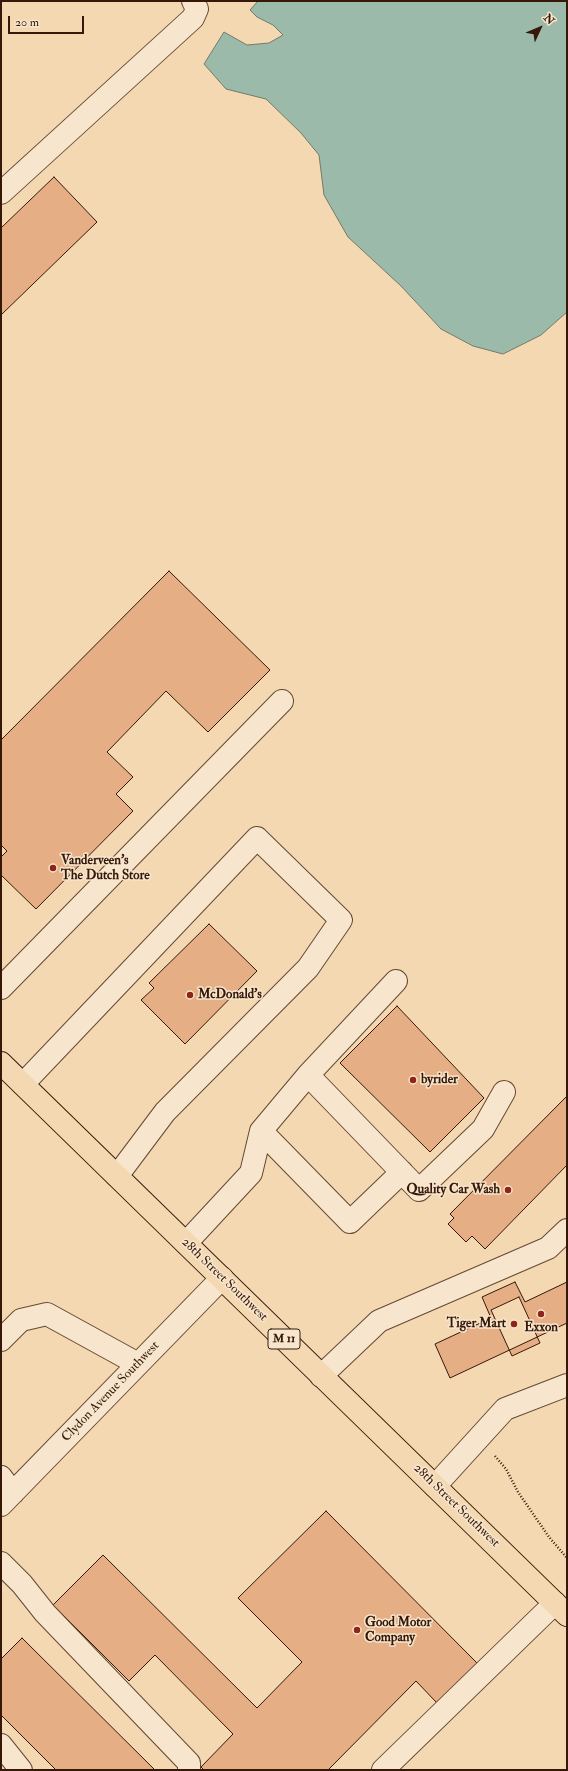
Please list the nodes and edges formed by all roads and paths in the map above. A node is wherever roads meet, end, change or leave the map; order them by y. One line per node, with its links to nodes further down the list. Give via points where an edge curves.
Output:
1 (193, 1): 2 (street, via 197,9 192,18)
2 (1, 193)
3 (282, 701): 5 (street)
4 (396, 981): 7 (street)
5 (1, 988)
6 (1, 1063): 8 (main road, 28th Street Southwest / M 11)
7 (308, 1075): 10 (street); 11 (street)
8 (22, 1084): 12 (main road, 28th Street Southwest / M 11); 12 (street, via 257,838 341,920 308,968 166,1112)
9 (504, 1092): 11 (street, via 483,1129 419,1190)
10 (261, 1131): 11 (street, via 350,1222); 14 (street, via 251,1173)
11 (402, 1172)
12 (117, 1176): 14 (main road, 28th Street Southwest / M 11)
13 (567, 1230): 18 (street, via 548,1248 379,1321)
14 (186, 1243): 15 (main road, 28th Street Southwest / M 11)
15 (222, 1278): 17 (street, Clydon Avenue Southwest); 18 (main road, 28th Street Southwest / M 11)
16 (1, 1340): 17 (street, via 21,1320 47,1314)
17 (138, 1364): 22 (street, Clydon Avenue Southwest)
18 (321, 1376): 21 (main road, 28th Street Southwest / M 11)
19 (567, 1385): 20 (street, via 505,1409)
20 (474, 1443): 21 (street); 23 (path, via 495,1456 506,1469 518,1492)
21 (435, 1486): 25 (main road, 28th Street Southwest / M 11)
22 (5, 1492)
23 (567, 1558)
24 (1, 1563): 28 (street, via 45,1613 189,1763)
25 (561, 1609): 29 (street)
26 (1, 1745): 27 (street)
27 (22, 1770)
28 (189, 1770)
29 (383, 1770)

